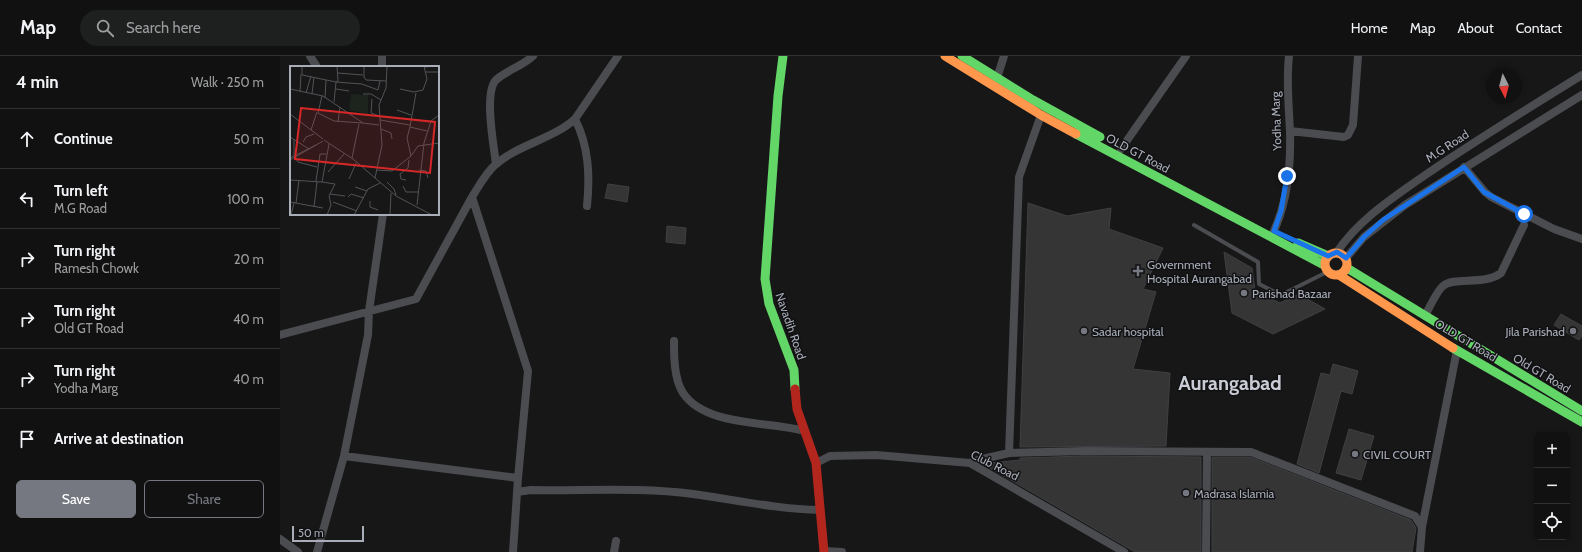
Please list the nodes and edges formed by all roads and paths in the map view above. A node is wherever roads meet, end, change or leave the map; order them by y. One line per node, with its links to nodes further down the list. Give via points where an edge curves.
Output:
1 (310, 56): 11 (street)
2 (533, 56): 19 (street, via 495,80 491,91)
3 (618, 56): 16 (street)
4 (783, 56): 41 (main road, Navadih Road, via 765,279 768,304 794,370 797,409)
5 (945, 56): 15 (main road, OLD GT Road)
6 (962, 56): 13 (main road, OLD GT Road)
7 (1004, 56): 13 (street)
8 (1186, 56): 18 (street)
9 (1289, 56): 17 (street, Yodha Marg, via 1286,75)
10 (1358, 56): 17 (street, via 1353,125 1348,135 1344,137)
11 (316, 66)
12 (1582, 75): 28 (street, M.G Road, via 1399,193 1361,224)
13 (997, 78): 18 (main road, OLD GT Road)
14 (1582, 95): 20 (street)
15 (1040, 115): 26 (main road, OLD GT Road); 43 (street, via 1019,177)
16 (575, 119): 19 (street, via 567,127 531,143); 22 (street, via 585,144 589,164)
17 (1290, 131): 26 (street, Yodha Marg, via 1287,176 1281,211)
18 (1121, 149): 26 (main road, OLD GT Road)
19 (496, 164): 21 (street)
20 (1464, 167): 27 (street, via 1491,197 1554,229); 30 (street, via 1383,220)
21 (472, 197): 34 (street, via 416,298); 47 (street, via 528,371)
22 (587, 206)
23 (383, 215): 34 (street)
24 (1194, 225): 31 (lane, via 1258,262 1259,284 1281,295)
25 (1524, 225): 35 (street, via 1501,273 1486,280 1450,283 1443,286)
26 (1272, 234): 29 (main road); 31 (main road, OLD GT Road)
27 (1582, 239)
28 (1337, 252): 29 (main road); 30 (main road)
29 (1328, 256): 31 (main road)
30 (1346, 258): 32 (main road)
31 (1326, 268): 33 (main road, via 1333,275)
32 (1347, 268): 33 (main road); 35 (main road, Old GT Road)
33 (1339, 275): 38 (main road, OLD GT Road)
34 (369, 312): 36 (street); 44 (street, via 368,335)
35 (1425, 316): 39 (main road, Old GT Road)
36 (280, 332)
37 (674, 341): 41 (street, via 678,380 682,392 690,402 722,417)
38 (1457, 350): 40 (main road, OLD GT Road); 50 (street)
39 (1582, 411)
40 (1582, 422)
41 (804, 431): 45 (main road, Navadih Road)
42 (1207, 452): 43 (street, via 1085,451); 50 (street, via 1251,452 1261,455 1415,516); 60 (street)
43 (1009, 454): 46 (street)
44 (344, 456): 47 (street); 55 (street)
45 (816, 463): 46 (street, Club Road, via 830,456 876,456); 49 (main road, Navadih Road)
46 (970, 463): 59 (street, Club Road)
47 (518, 478): 48 (street)
48 (517, 492): 49 (street, via 653,491 692,494 767,506); 56 (street)
49 (820, 510): 53 (main road, Navadih Road)
50 (1422, 527): 61 (street)
51 (280, 539): 54 (street)
52 (616, 541): 57 (street)
53 (824, 551): 58 (street)
54 (298, 552)
55 (317, 552)
56 (513, 552)
57 (614, 552)
58 (842, 552)
59 (1124, 552)
60 (1206, 552)
61 (1420, 552)

